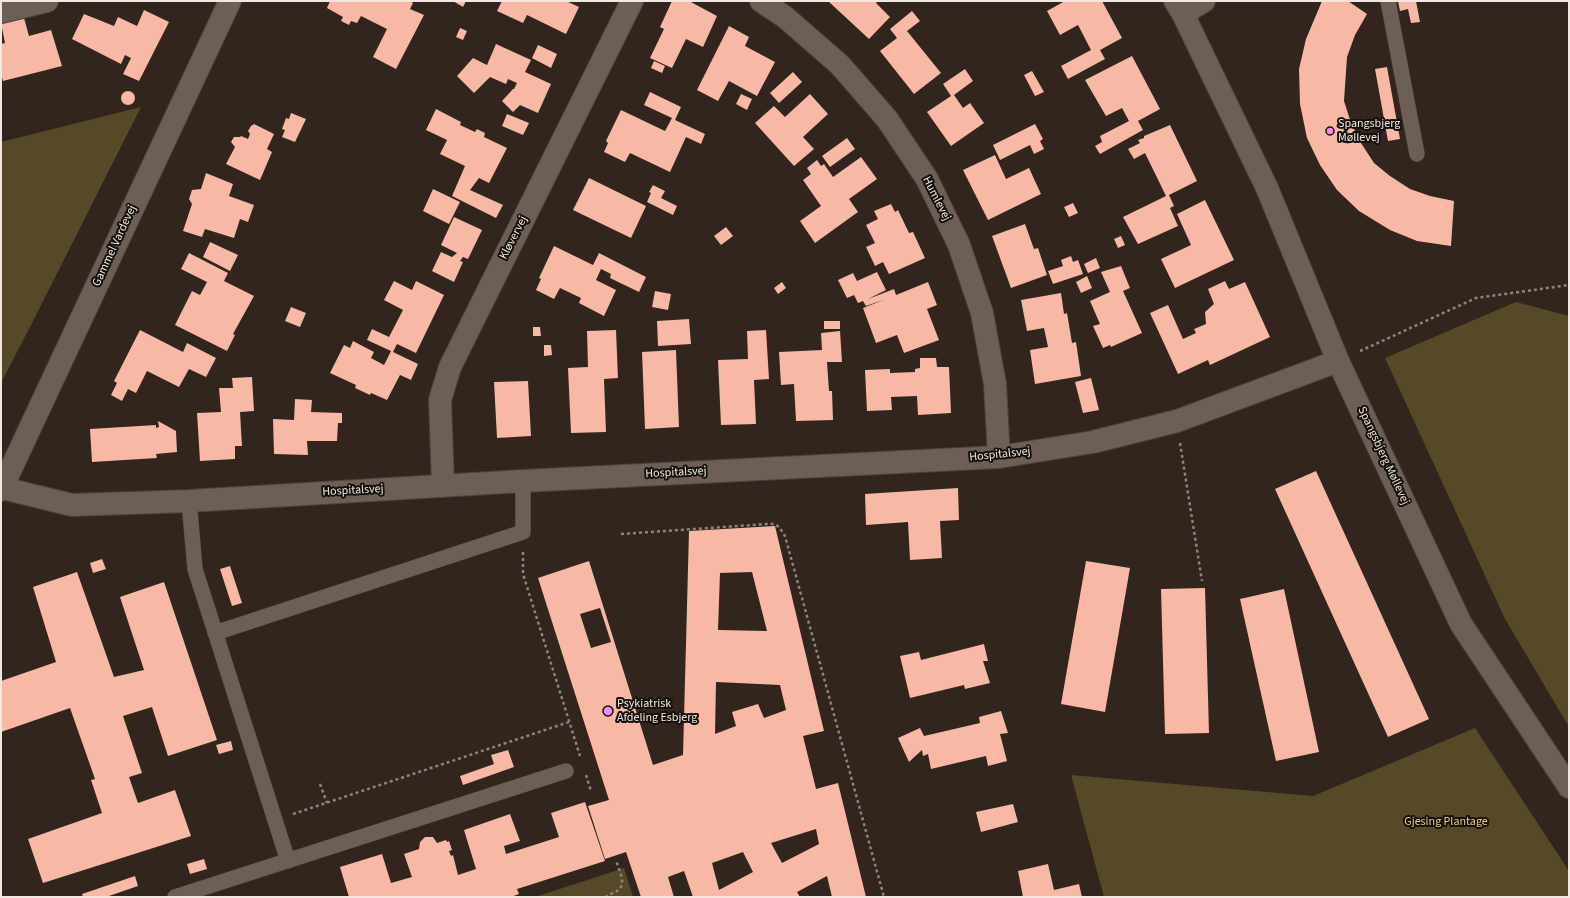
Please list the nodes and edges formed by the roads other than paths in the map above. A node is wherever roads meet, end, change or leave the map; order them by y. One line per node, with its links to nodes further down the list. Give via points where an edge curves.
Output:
1 (47, 1): 8 (street)
2 (230, 1): 14 (street, Gammel Vardevej)
3 (632, 1): 13 (street, Kløvervej, via 450,367 440,400)
4 (761, 1): 11 (street, Humlevej, via 785,17 840,65 887,119 927,180 959,245 982,313 995,384)
5 (1204, 1): 7 (street)
6 (1388, 1): 9 (lane)
7 (1179, 7): 10 (street, Spangsbjerg Møllevej, via 1267,188)
8 (1, 12)
9 (1417, 154)
10 (1338, 361): 11 (street, Hospitalsvej, via 1176,421 1093,442); 18 (street, Spangsbjerg Møllevej, via 1461,624)
11 (999, 457): 12 (street, Hospitalsvej)
12 (523, 481): 13 (street, Hospitalsvej); 16 (lane, via 523,532)
13 (443, 486): 15 (street, Hospitalsvej)
14 (2, 489): 15 (street, Hospitalsvej, via 72,505)
15 (189, 501): 16 (lane, via 195,569)
16 (215, 633): 19 (lane)
17 (566, 772): 19 (lane)
18 (1569, 787)
19 (288, 861): 20 (lane)
20 (176, 897)

